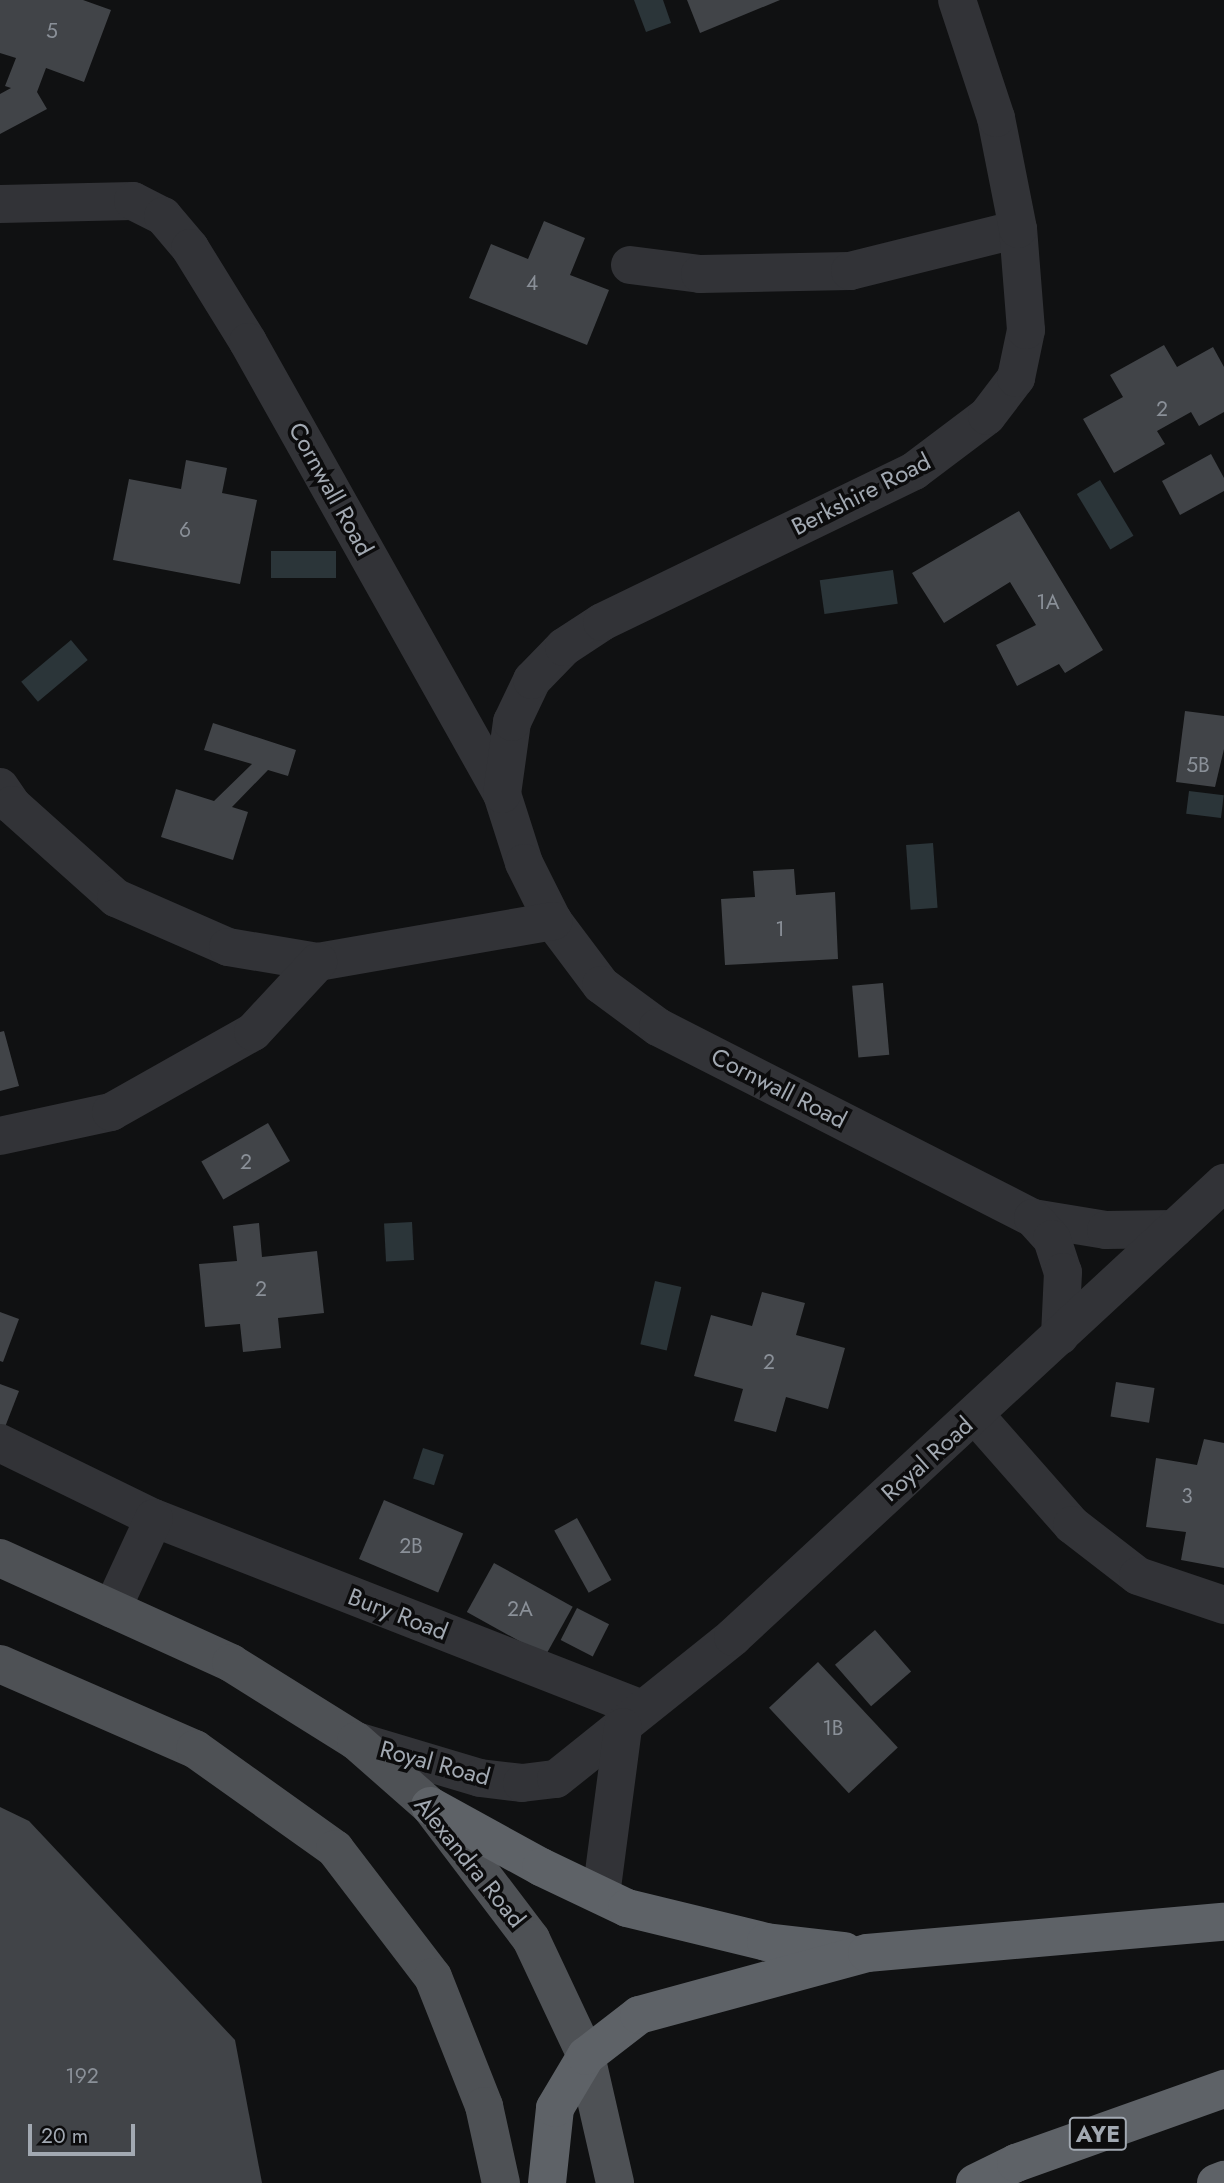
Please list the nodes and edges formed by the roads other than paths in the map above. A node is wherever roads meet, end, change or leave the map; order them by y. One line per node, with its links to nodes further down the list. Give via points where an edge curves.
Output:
1 (957, 0): 3 (street, Berkshire Road, via 984,74)
2 (0, 204): 6 (street, Cornwall Road, via 134,201 163,216 190,248 248,342)
3 (1017, 229): 4 (street, via 850,271 700,274); 6 (street, Berkshire Road, via 1026,330 1016,378 987,416 914,471 602,622 564,647 533,680 512,722)
4 (630, 265)
5 (0, 787): 8 (street, via 12,806 116,898 228,947)
6 (502, 794): 7 (street, Cornwall Road, via 524,863)
7 (553, 921): 8 (street); 11 (street, Cornwall Road, via 601,985 658,1027)
8 (318, 962): 9 (street, via 253,1032 111,1112)
9 (0, 1136)
10 (1224, 1183): 12 (street, Royal Road)
11 (1034, 1217): 12 (street, Cornwall Road, via 1106,1230); 13 (street, Cornwall Road, via 1052,1239 1063,1272)
12 (1174, 1229): 13 (street, Royal Road)
13 (1060, 1336): 14 (street, Royal Road)
14 (975, 1415): 18 (street, via 1072,1525 1138,1576); 21 (street, Royal Road, via 733,1637)
15 (0, 1443): 16 (street, Bury Road)
16 (154, 1518): 19 (street); 21 (street, Bury Road)
17 (0, 1559): 19 (main road, Alexandra Road)
18 (1224, 1605)
19 (112, 1609): 22 (main road, Alexandra Road, via 231,1663)
20 (0, 1664): 30 (main road, via 195,1749 335,1849 433,1977 484,2106)
21 (632, 1718): 22 (street, Royal Road, via 556,1779 522,1783 480,1779); 24 (street)
22 (356, 1741): 23 (main road, Alexandra Road)
23 (430, 1807): 24 (highway); 27 (main road, Alexandra Road, via 531,1939)
24 (601, 1895): 26 (highway, via 627,1908 765,1942)
25 (1224, 1922): 26 (highway)
26 (867, 1953): 27 (highway, via 639,2015)
27 (586, 2056): 31 (highway, via 555,2108); 32 (main road, Alexandra Road)
28 (1224, 2089): 33 (highway, AYE, via 1016,2163)
29 (1224, 2180): 34 (highway)
30 (500, 2183)
31 (547, 2183)
32 (615, 2183)
33 (975, 2183)
34 (1216, 2183)

